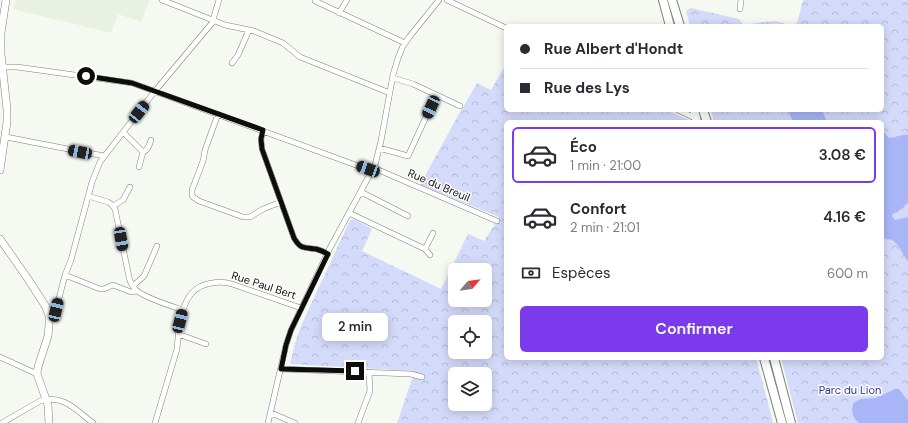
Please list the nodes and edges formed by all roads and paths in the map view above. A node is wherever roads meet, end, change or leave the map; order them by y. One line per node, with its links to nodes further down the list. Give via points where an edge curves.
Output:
1 (6, 0): 19 (street)
2 (162, 0): 13 (street)
3 (219, 0): 13 (street)
4 (315, 0): 12 (street)
5 (347, 0): 12 (street)
6 (440, 0): 18 (street)
7 (446, 0): 16 (street)
8 (663, 0): 14 (main road)
9 (672, 0): 15 (main road)
10 (741, 0): 11 (street)
11 (740, 9)
12 (339, 13): 18 (street)
13 (214, 21): 17 (street); 23 (street)
14 (669, 24)
15 (679, 24)
16 (504, 27)
17 (249, 30): 20 (street); 24 (street, via 283,43 304,59)
18 (405, 44): 22 (street)
19 (0, 54): 21 (street)
20 (232, 63)
21 (2, 67): 23 (street, Rue du Breuil, via 129,82); 32 (street, via 8,115)
22 (393, 78): 24 (street); 25 (street)
23 (155, 91): 28 (street, Rue du Breuil); 31 (street)
24 (390, 93): 34 (street)
25 (436, 95): 26 (street); 34 (street, via 408,156)
26 (460, 106)
27 (682, 112): 29 (street)
28 (218, 114): 30 (street, Rue du Breuil); 43 (street, via 204,150 203,161 192,190 193,197 243,218)
29 (695, 120)
30 (263, 130): 39 (street, Rue du Breuil); 43 (street, via 261,143)
31 (123, 132): 35 (street); 36 (street)
32 (6, 137): 36 (street); 38 (street)
33 (151, 140): 35 (street)
34 (379, 148): 39 (street)
35 (143, 152): 37 (street)
36 (104, 156): 42 (street)
37 (139, 167)
38 (0, 170)
39 (373, 170): 41 (street); 47 (street, Rue du Breuil)
40 (130, 187): 44 (street, via 123,200)
41 (361, 192): 45 (street); 46 (street)
42 (88, 196): 44 (street); 54 (street)
43 (281, 202): 52 (street, via 298,245)
44 (113, 206): 55 (street)
45 (349, 213): 51 (street); 52 (street)
46 (408, 216)
47 (497, 221)
48 (433, 233): 51 (street)
49 (1, 244): 59 (street, via 16,261 46,307)
50 (157, 246): 55 (street, via 144,276)
51 (425, 249): 53 (street)
52 (328, 254): 57 (street)
53 (430, 255)
54 (65, 275): 56 (street, via 100,289 113,285 128,291); 59 (street, via 56,310)
55 (133, 286): 56 (street)
56 (137, 291): 58 (street)
57 (301, 308): 58 (street, Rue Paul Bert, via 221,282 197,288 189,296); 65 (street, via 288,338)
58 (182, 310): 60 (street)
59 (49, 316): 67 (street, via 48,336)
60 (178, 334): 61 (street); 74 (street, via 177,348)
61 (206, 344)
62 (0, 357): 67 (street)
63 (765, 360): 78 (main road)
64 (775, 360): 79 (main road)
65 (281, 369): 66 (street); 70 (street)
66 (369, 372): 68 (street); 77 (street, via 370,391)
67 (37, 374): 69 (street)
68 (422, 377)
69 (43, 400): 71 (street); 72 (street, via 48,408); 73 (street, via 59,400 68,404)
70 (271, 413): 75 (street); 76 (street)
71 (2, 423)
72 (49, 423)
73 (93, 423)
74 (155, 423)
75 (268, 423)
76 (295, 423)
77 (358, 423)
78 (782, 423)
79 (791, 423)

